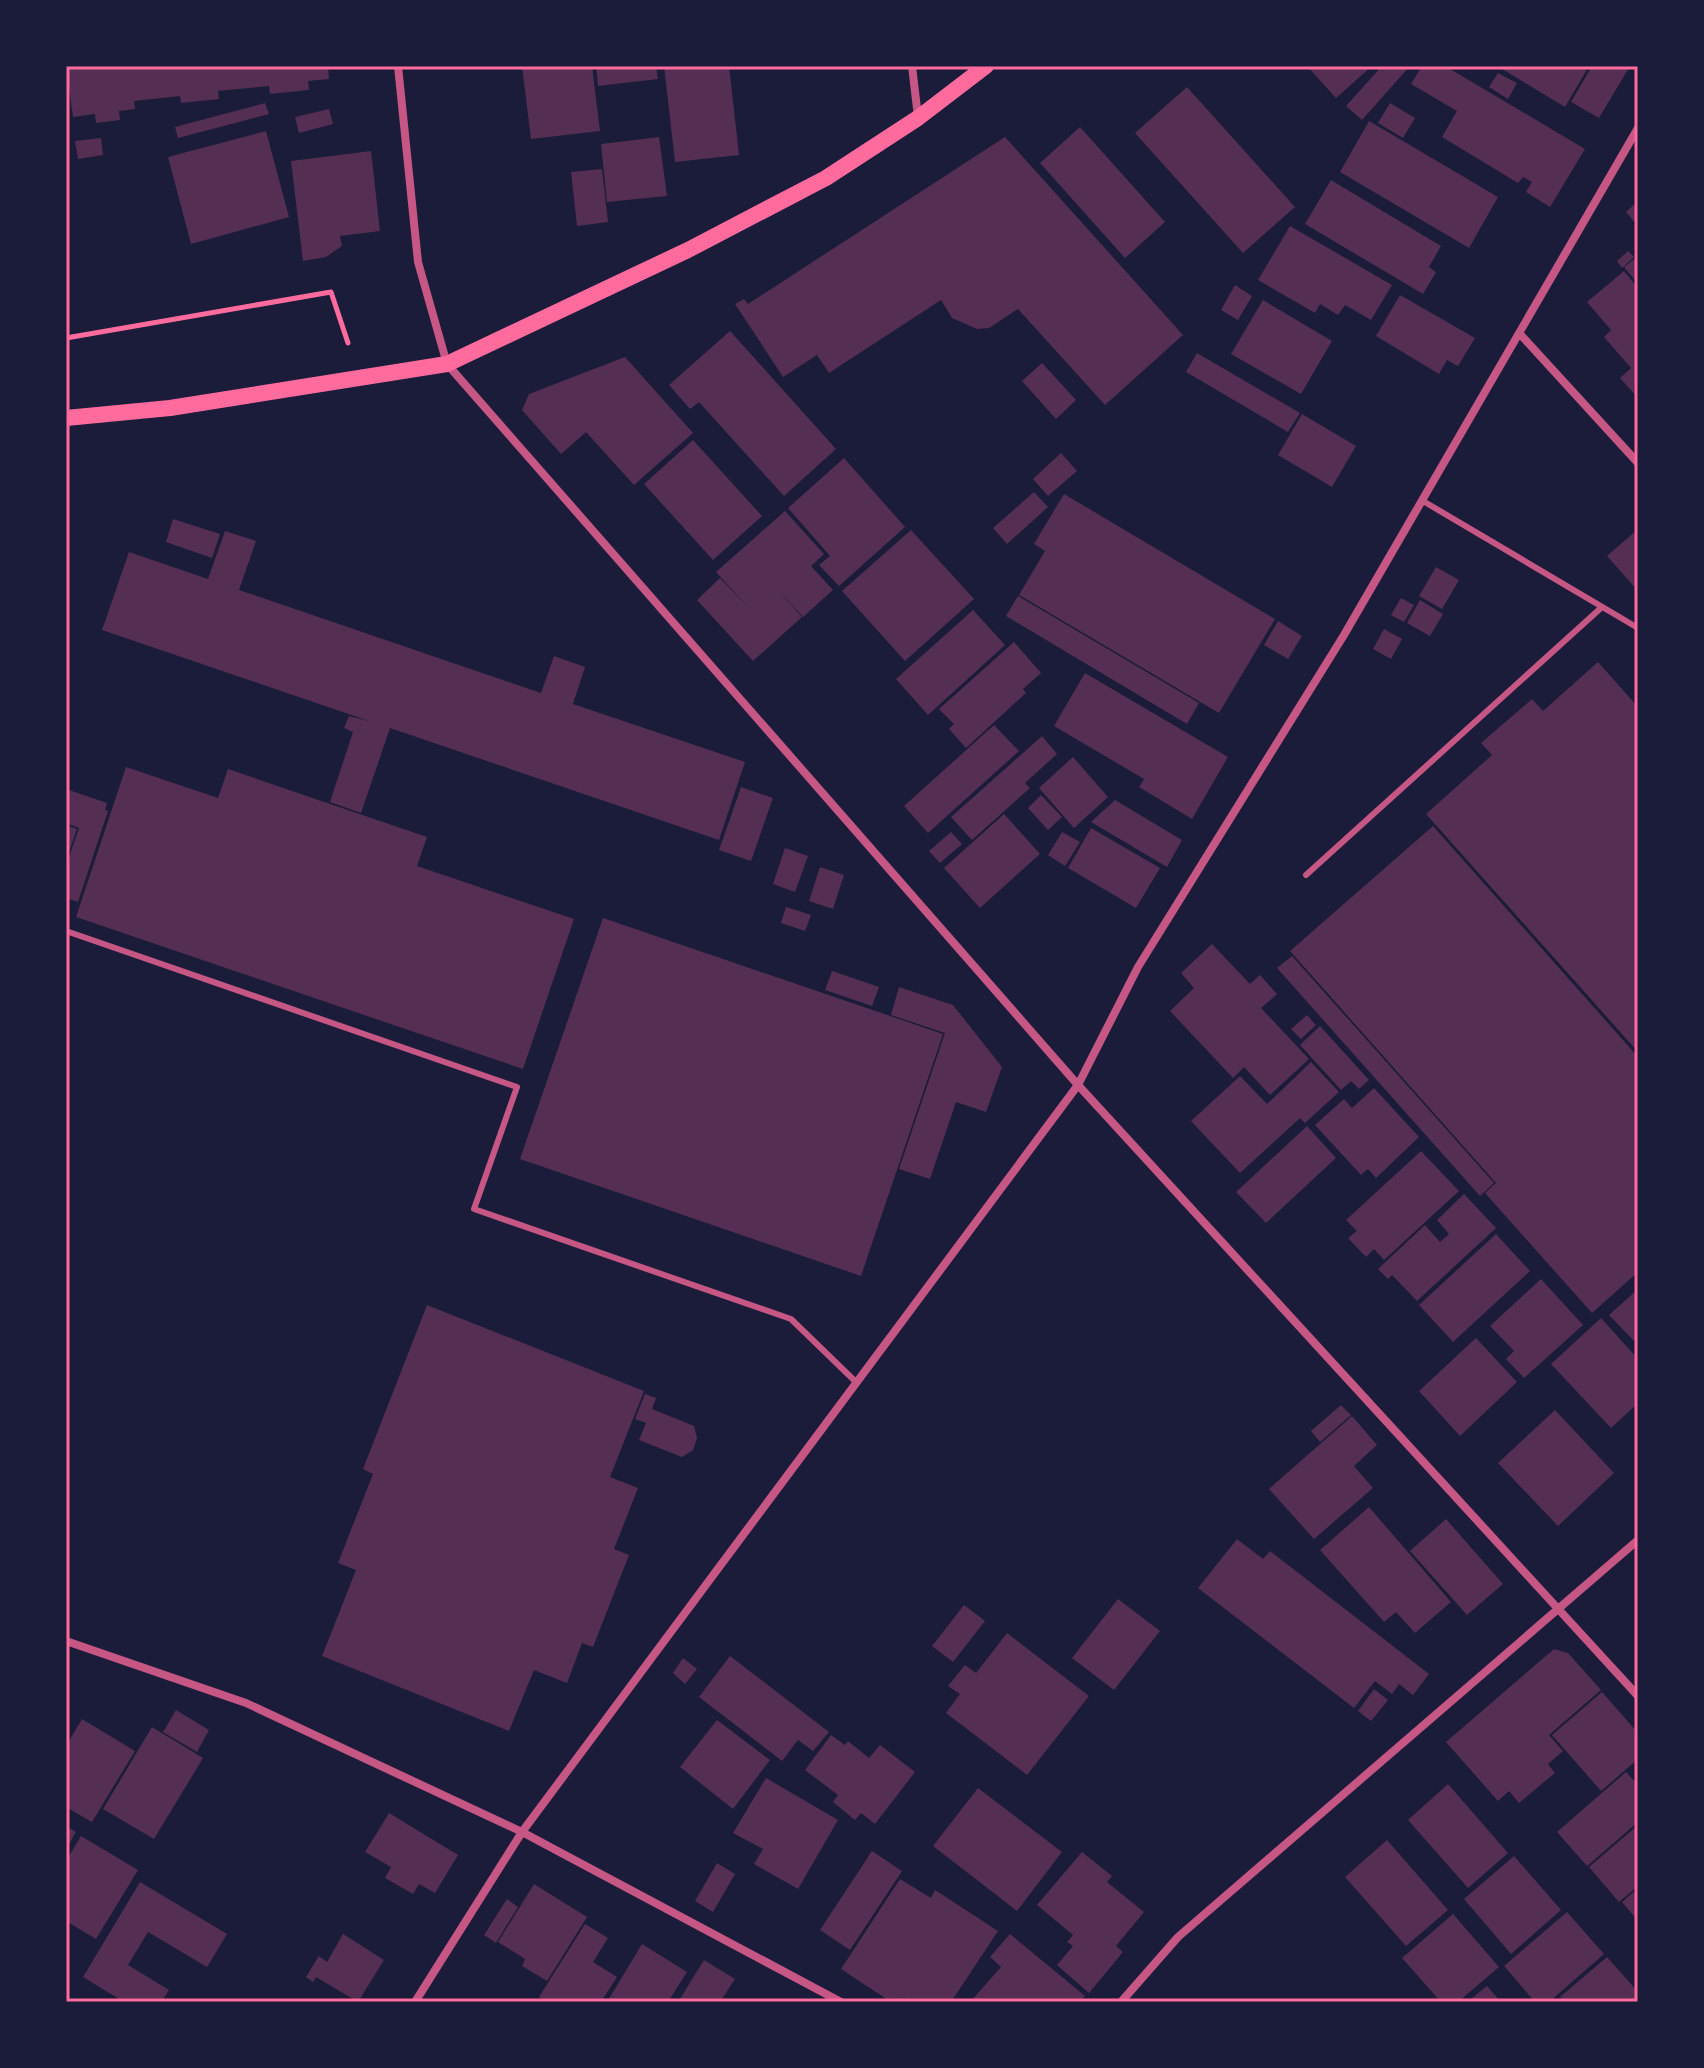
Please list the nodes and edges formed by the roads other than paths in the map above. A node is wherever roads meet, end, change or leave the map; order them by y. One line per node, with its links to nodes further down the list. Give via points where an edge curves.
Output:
1 (398, 66): 7 (street, via 418,262)
2 (912, 66): 4 (street)
3 (986, 66): 4 (main road)
4 (918, 118): 7 (main road, via 826,178)
5 (1638, 128): 6 (street)
6 (1520, 334): 9 (street); 10 (street)
7 (447, 364): 8 (main road, via 170,408); 15 (street)
8 (66, 418)
9 (1638, 463)
10 (1423, 501): 11 (lane); 15 (street, via 1138,967)
11 (1602, 607): 12 (lane); 13 (lane)
12 (1638, 628)
13 (1306, 875)
14 (66, 931): 16 (lane, via 517,1087 474,1209 791,1319)
15 (1078, 1085): 16 (street); 18 (street)
16 (857, 1383): 21 (street)
17 (1638, 1540): 18 (street)
18 (1558, 1611): 20 (street); 24 (street, via 1178,1937)
19 (66, 1641): 21 (street, via 246,1703)
20 (1638, 1696)
21 (522, 1832): 22 (street); 23 (street)
22 (415, 2002)
23 (841, 2002)
24 (1121, 2002)

